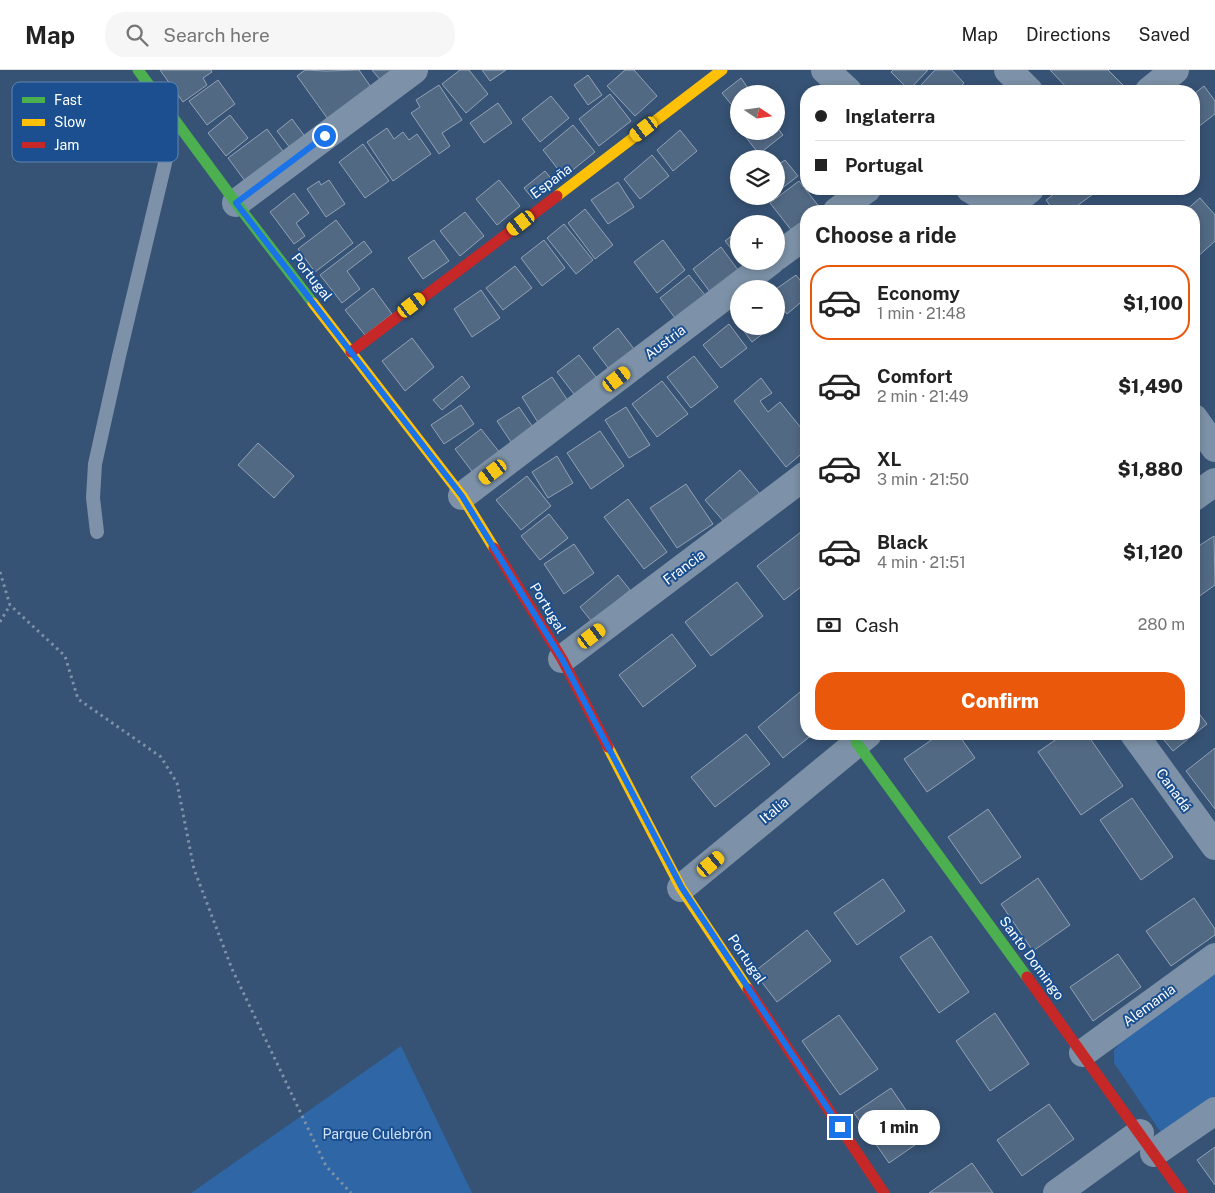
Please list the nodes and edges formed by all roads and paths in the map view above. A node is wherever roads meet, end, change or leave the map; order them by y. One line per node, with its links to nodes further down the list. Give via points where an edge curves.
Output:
1 (138, 70): 7 (main road, Portugal)
2 (414, 70): 16 (street)
3 (722, 70): 23 (main road, España)
4 (825, 70): 8 (street)
5 (1008, 70): 9 (street)
6 (1175, 70): 10 (street)
7 (147, 82)
8 (841, 85)
9 (1024, 85)
10 (1156, 85)
11 (178, 124): 16 (main road, Portugal)
12 (166, 162): 30 (lane, via 95,464 93,498)
13 (859, 195): 17 (street)
14 (980, 195): 18 (street)
15 (1023, 195): 19 (street)
16 (236, 203): 23 (main road, Portugal)
17 (845, 205)
18 (996, 205)
19 (1013, 205)
20 (800, 239): 21 (street)
21 (785, 250)
22 (759, 270): 29 (street, Austria)
23 (351, 352): 29 (main road, Portugal)
24 (1200, 427): 25 (street)
25 (1215, 448)
26 (800, 480): 34 (street, Francia)
27 (1215, 482): 28 (street)
28 (1200, 493)
29 (462, 496): 34 (main road, Portugal)
30 (97, 532)
31 (0, 572): 32 (path)
32 (10, 605): 33 (path); 44 (path, via 65,656 78,699 161,757 177,783 194,869 232,969 326,1166)
33 (0, 622)
34 (562, 659): 39 (main road, Portugal)
35 (860, 740): 39 (street, Italia)
36 (863, 740): 41 (main road, Santo Domingo)
37 (1138, 740): 38 (street, Canadá)
38 (1215, 846)
39 (682, 888): 45 (main road, Portugal)
40 (1215, 957): 41 (street, Alemania)
41 (1083, 1053): 43 (main road, Santo Domingo)
42 (1215, 1111): 43 (street)
43 (1147, 1143): 46 (street); 47 (main road, Santo Domingo)
44 (351, 1193)
45 (884, 1193)
46 (1057, 1193)
47 (1182, 1193)

